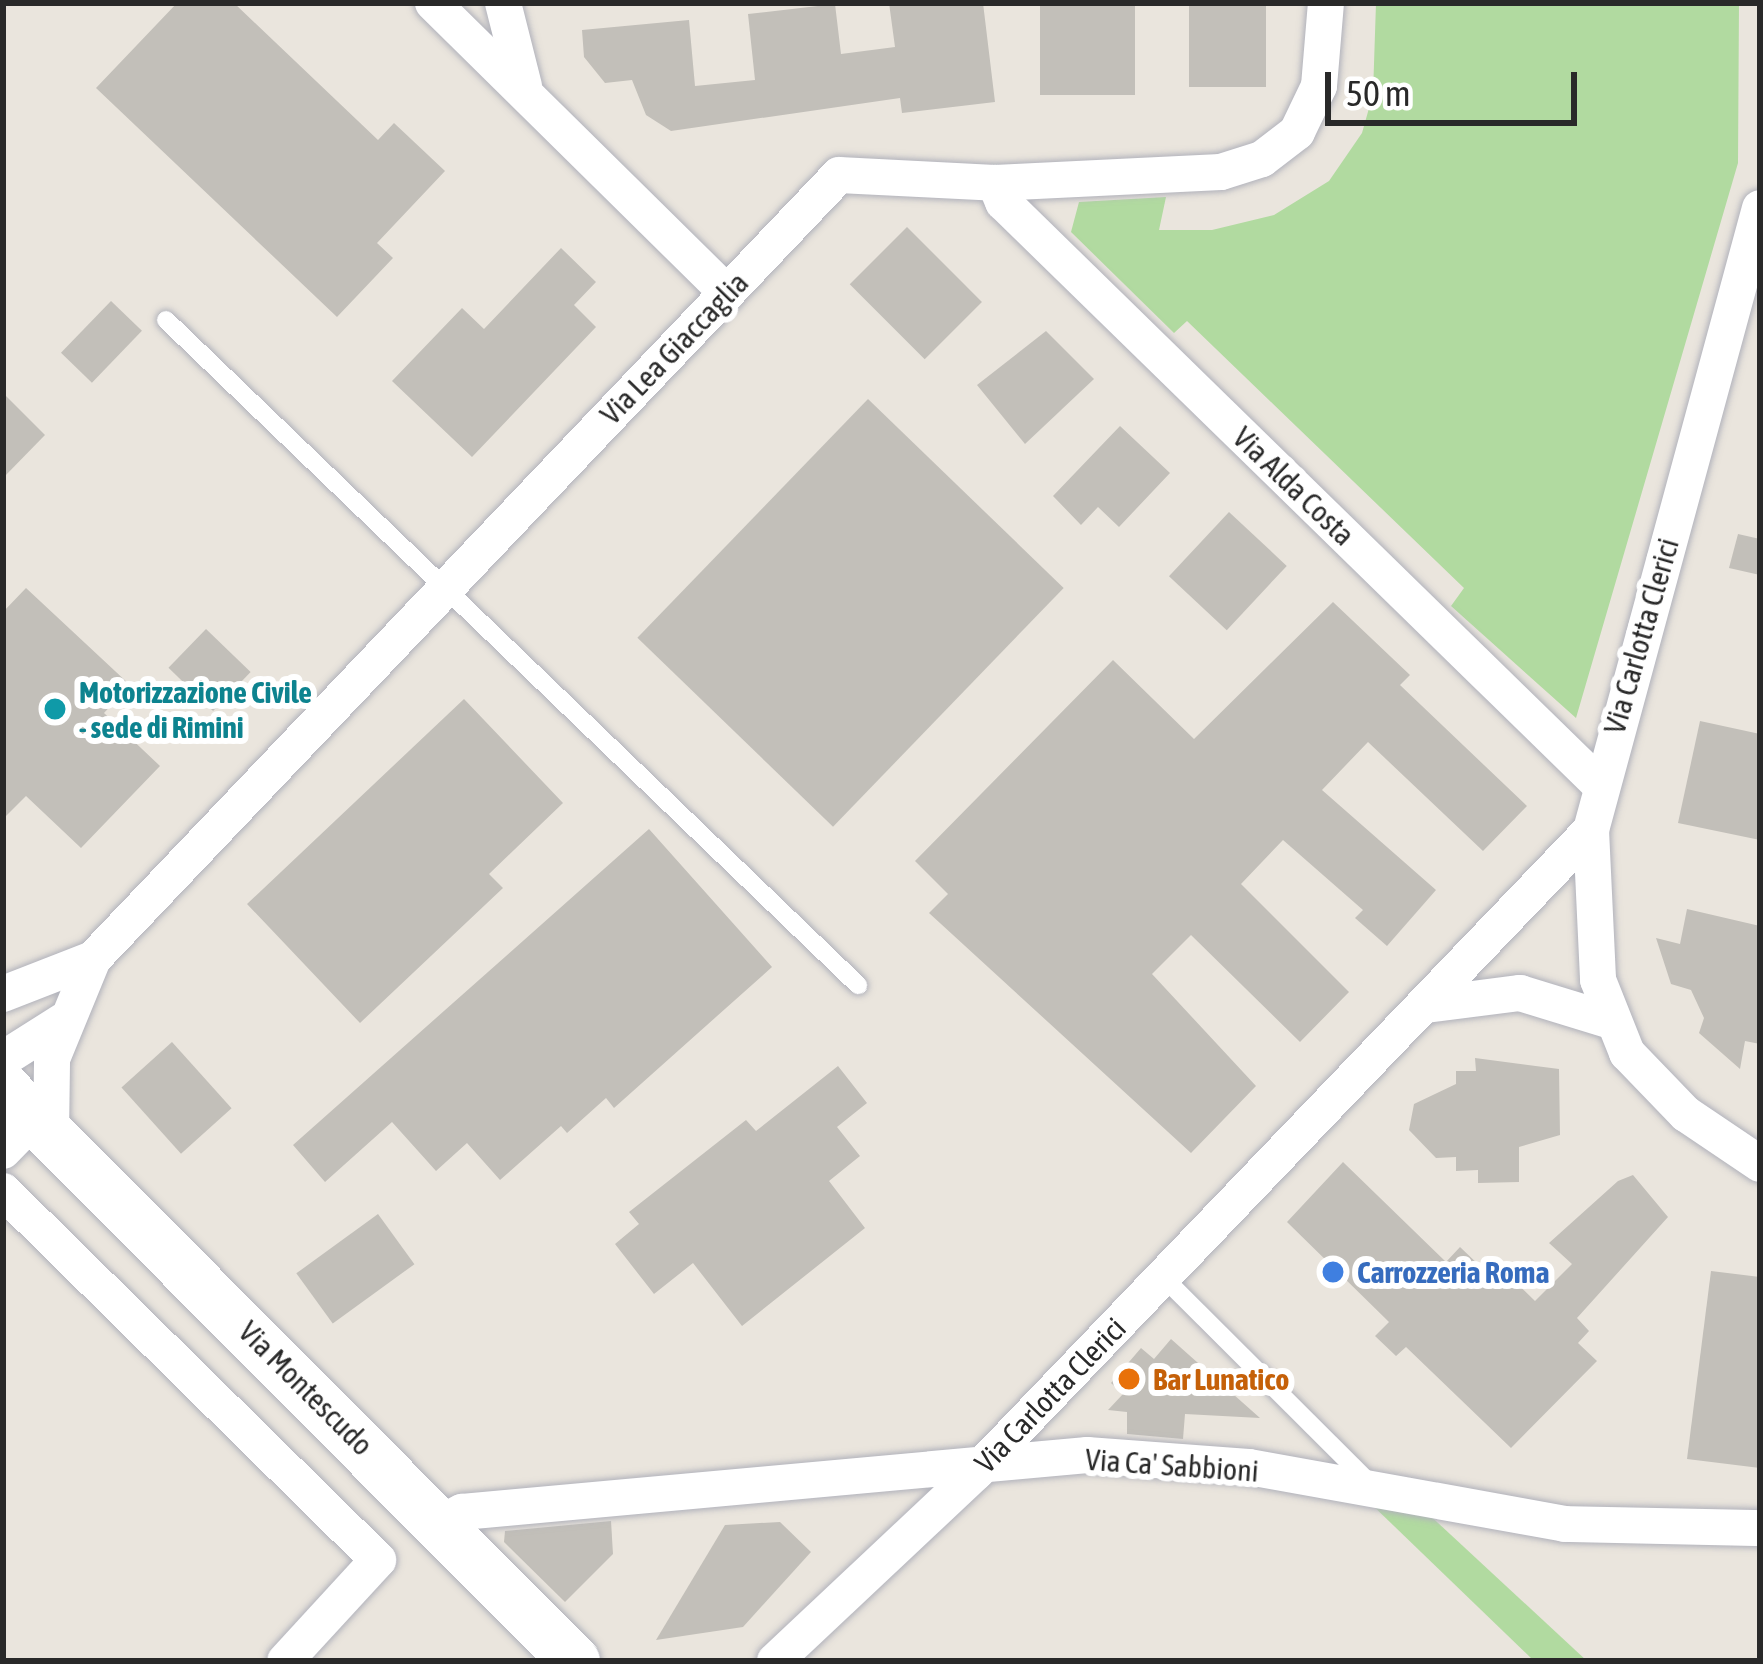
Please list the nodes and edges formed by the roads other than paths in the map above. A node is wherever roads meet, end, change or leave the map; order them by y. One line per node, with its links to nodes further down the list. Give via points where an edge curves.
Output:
1 (433, 3): 4 (street)
2 (503, 3): 4 (street)
3 (1326, 3): 5 (street, Via Lea Giaccaglia, via 1319,86 1298,132 1262,159 1221,172)
4 (526, 92): 7 (street)
5 (995, 183): 7 (street, Via Lea Giaccaglia, via 839,176); 10 (street, Via Alda Costa, via 1003,202)
6 (1760, 208): 10 (street, Via Carlotta Clerici)
7 (727, 293): 9 (street, Via Lea Giaccaglia)
8 (166, 320): 9 (lane)
9 (446, 588): 12 (street, Via Lea Giaccaglia); 13 (lane)
10 (1599, 784): 11 (street, Via Carlotta Clerici)
11 (1591, 830): 15 (street, Via Carlotta Clerici); 18 (street, via 1598,980)
12 (93, 959): 14 (street, Via Lea Giaccaglia); 17 (street, Via Lea Giaccaglia)
13 (858, 985)
14 (19, 988): 16 (street, Via Lea Giaccaglia)
15 (1422, 1006): 18 (street, via 1520,993); 23 (street, Via Carlotta Clerici)
16 (3, 1019)
17 (63, 1021): 19 (street); 20 (street, Via Lea Giaccaglia)
18 (1615, 1022): 21 (street, via 1627,1054 1686,1114)
19 (3, 1060)
20 (23, 1123): 26 (street, Via Montescudo)
21 (1760, 1164)
22 (3, 1191): 29 (street, via 379,1560)
23 (1163, 1277): 24 (street, Via Carlotta Clerici); 25 (lane)
24 (976, 1472): 25 (street, Via Ca' Sabbioni, via 1087,1455 1250,1467); 26 (street, Via Ca' Sabbioni, via 462,1512); 28 (street, Via Carlotta Clerici)
25 (1376, 1490): 27 (street, Via Ca' Sabbioni, via 1565,1524)
26 (441, 1523): 30 (street, Via Montescudo)
27 (1760, 1528)
28 (823, 1623): 31 (street, Via Carlotta Clerici); 32 (street, Via Carlotta Clerici)
29 (285, 1661)
30 (574, 1661)
31 (775, 1661)
32 (801, 1661)

